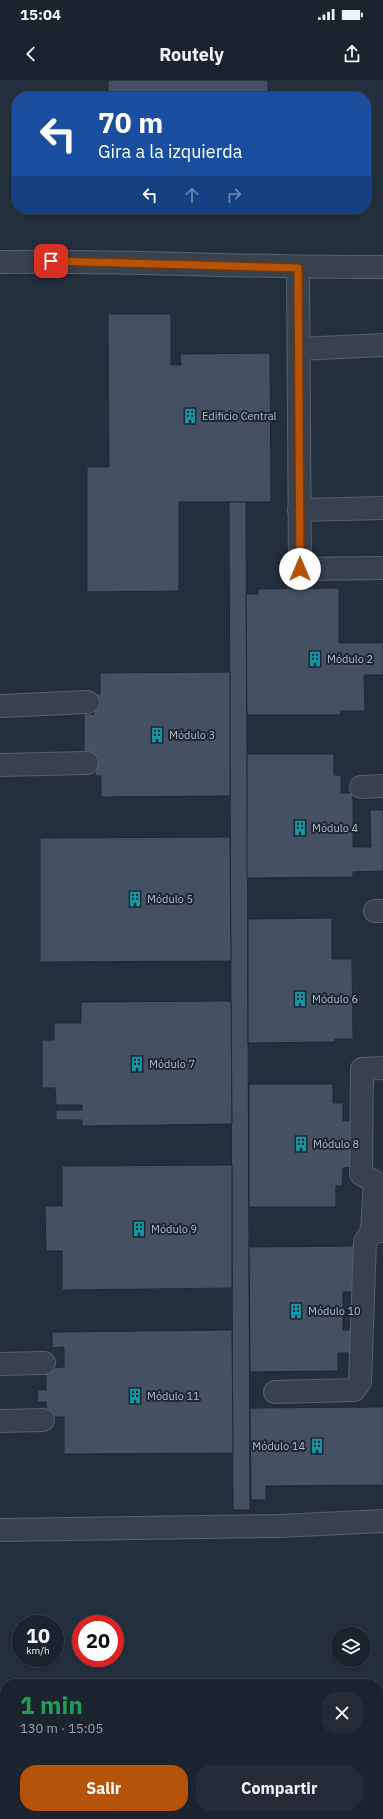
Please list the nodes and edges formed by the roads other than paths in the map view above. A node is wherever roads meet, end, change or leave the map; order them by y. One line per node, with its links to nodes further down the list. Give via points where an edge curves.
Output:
1 (0, 262): 3 (lane)
2 (383, 267): 3 (lane)
3 (298, 268): 5 (lane)
4 (383, 345): 5 (lane)
5 (299, 349): 7 (lane)
6 (383, 508): 7 (lane)
7 (299, 510): 8 (lane, via 300,569)
8 (383, 568)
9 (88, 702): 10 (lane)
10 (0, 706)
11 (87, 763): 12 (lane)
12 (0, 765)
13 (383, 786): 14 (lane)
14 (361, 787)
15 (383, 1068): 16 (lane, via 362,1069 361,1174 375,1182)
16 (378, 1231): 19 (lane, via 364,1242 360,1382 354,1390)
17 (44, 1363): 18 (lane)
18 (0, 1364)
19 (275, 1392)
20 (43, 1420): 21 (lane)
21 (0, 1421)
22 (383, 1521): 23 (lane, via 280,1526)
23 (0, 1530)

